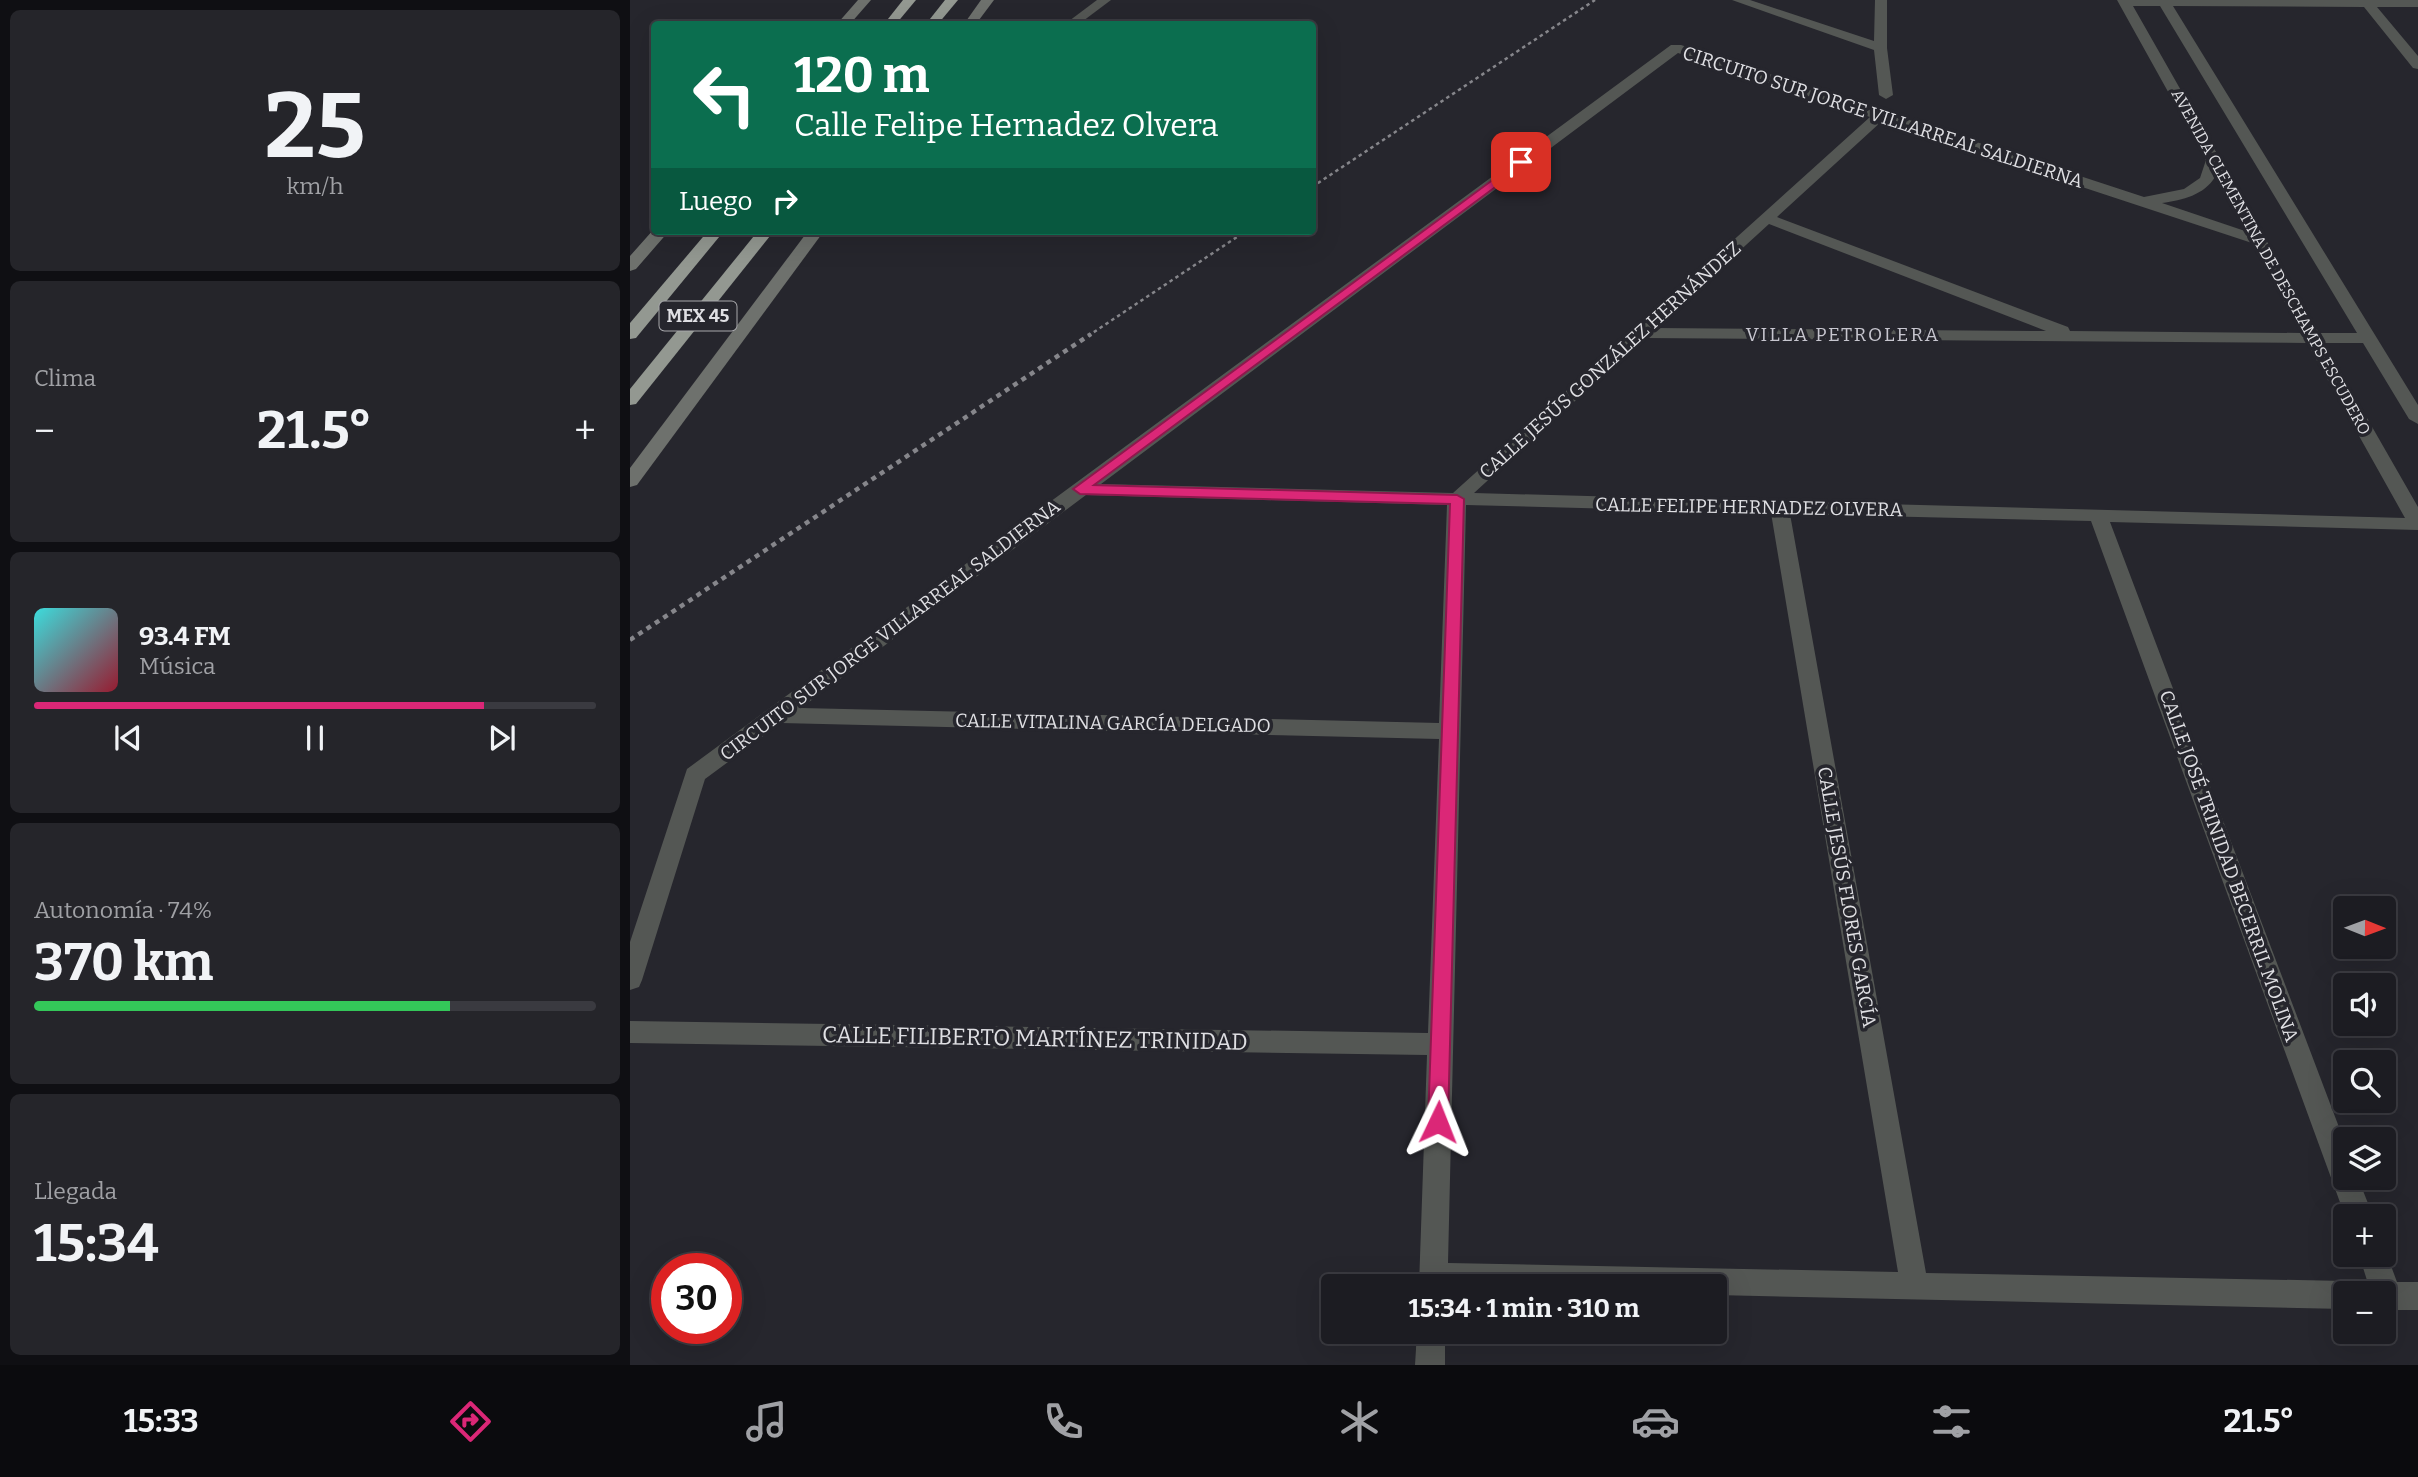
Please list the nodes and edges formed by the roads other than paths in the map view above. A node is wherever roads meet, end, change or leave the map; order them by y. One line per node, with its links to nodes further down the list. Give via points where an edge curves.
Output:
1 (865, 0): 12 (main road)
2 (910, 0): 13 (highway)
3 (952, 0): 14 (highway)
4 (988, 0): 15 (main road)
5 (1105, 0): 16 (street)
6 (1881, 0): 17 (street)
7 (1745, 1): 17 (street)
8 (2124, 1): 9 (street); 21 (street, AVENIDA CLEMENTINA DE DESCHAMPS ESCUDERO)
9 (2164, 1): 10 (street); 34 (street, AVENIDA CLEMENTINA DE DESCHAMPS ESCUDERO)
10 (2367, 2): 11 (street); 18 (street)
11 (2418, 3)
12 (846, 21)
13 (892, 21)
14 (934, 21)
15 (972, 21)
16 (1075, 21)
17 (1881, 48): 19 (street)
18 (2418, 65)
19 (1886, 95)
20 (1880, 115): 22 (street, CIRCUITO SUR JORGE VILLARREAL SALDIERNA); 23 (street, CALLE JESÚS GONZÁLEZ HERNÁNDEZ); 38 (street, CIRCUITO SUR JORGE VILLARREAL SALDIERNA, via 1676,48)
21 (2213, 160): 22 (street, via 2213,171 2196,188); 28 (street, AVENIDA CLEMENTINA DE DESCHAMPS ESCUDERO)
22 (2141, 201): 28 (street, CIRCUITO SUR JORGE VILLARREAL SALDIERNA)
23 (1766, 218): 30 (street, CALLE JESÚS GONZÁLEZ HERNÁNDEZ); 32 (street)
24 (657, 235): 29 (main road)
25 (713, 235): 31 (highway, MEX 45)
26 (763, 235): 35 (highway, MEX 45)
27 (813, 235): 37 (main road)
28 (2258, 240): 33 (street, AVENIDA CLEMENTINA DE DESCHAMPS ESCUDERO)
29 (630, 266)
30 (1640, 333): 32 (street); 39 (street, CALLE JESÚS GONZÁLEZ HERNÁNDEZ)
31 (630, 334)
32 (2077, 336): 33 (street)
33 (2314, 338): 34 (street); 42 (street, AVENIDA CLEMENTINA DE DESCHAMPS ESCUDERO)
34 (2369, 338): 36 (street, AVENIDA CLEMENTINA DE DESCHAMPS ESCUDERO)
35 (630, 400)
36 (2418, 419)
37 (630, 481)
38 (1080, 489): 39 (street, CALLE FELIPE HERNADEZ OLVERA); 43 (street, CIRCUITO SUR JORGE VILLARREAL SALDIERNA)
39 (1457, 499): 40 (street, CALLE FELIPE HERNADEZ OLVERA); 44 (street)
40 (1780, 508): 41 (street, CALLE FELIPE HERNADEZ OLVERA); 51 (street, CALLE JESÚS FLORES GARCÍA)
41 (2098, 516): 42 (street, CALLE FELIPE HERNADEZ OLVERA); 48 (street, CALLE JOSÉ TRINIDAD BECERRIL MOLINA)
42 (2418, 524)
43 (776, 715): 44 (street, CALLE VITALINA GARCÍA DELGADO); 45 (street, CIRCUITO SUR JORGE VILLARREAL SALDIERNA, via 695,775)
44 (1450, 731): 47 (street)
45 (630, 980)
46 (630, 1032): 47 (street, CALLE FILIBERTO MARTÍNEZ TRINIDAD)
47 (1440, 1044): 49 (street)
48 (2355, 1204)
49 (1433, 1274)
50 (1727, 1284): 51 (street)
51 (1914, 1286): 52 (street)
52 (2333, 1295)
53 (2396, 1296): 54 (street)
54 (2418, 1296)
55 (1431, 1344): 56 (street)
56 (1430, 1365)

